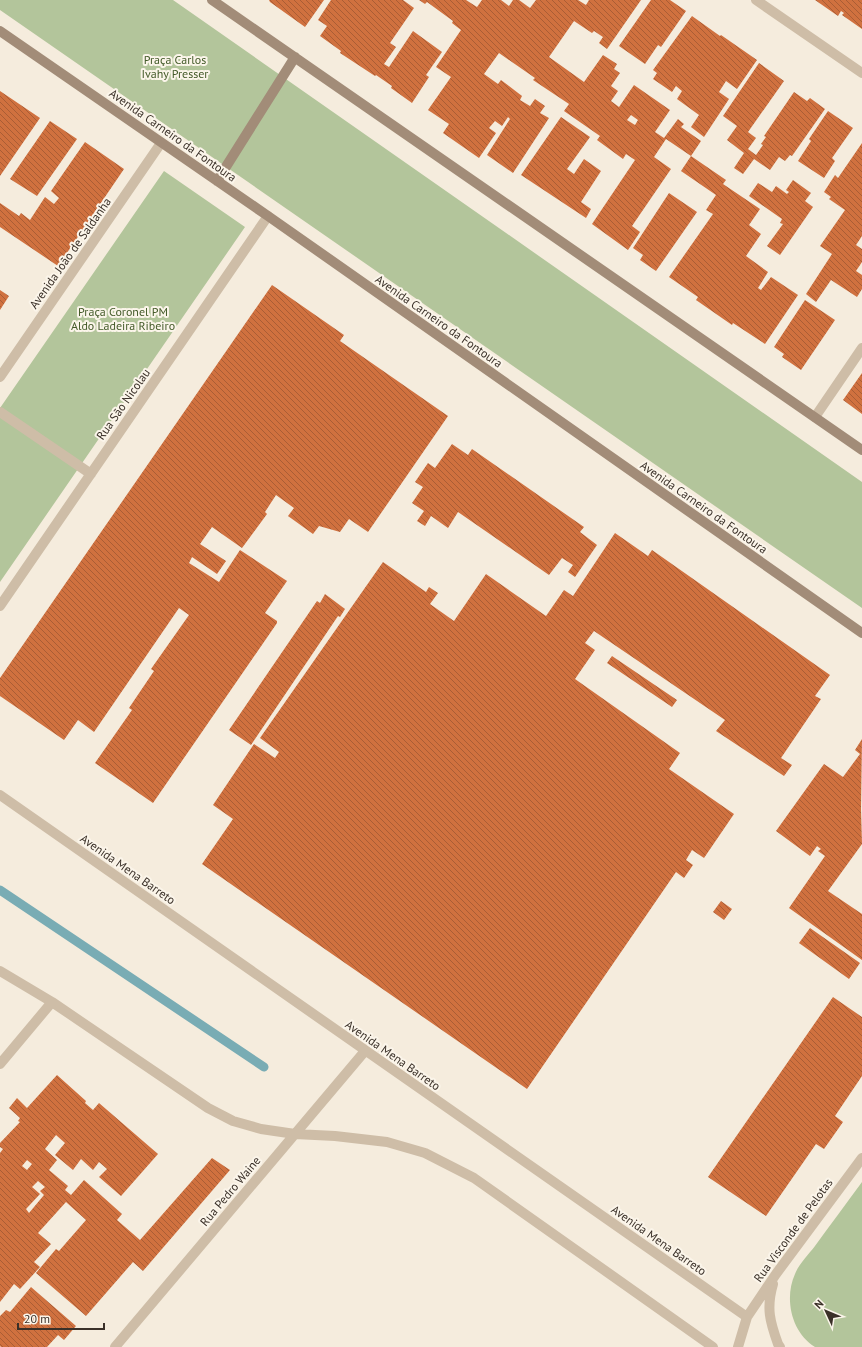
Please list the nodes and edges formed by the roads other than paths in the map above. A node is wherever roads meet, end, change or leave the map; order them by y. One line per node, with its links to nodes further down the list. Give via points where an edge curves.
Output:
1 (212, 0): 4 (main road)
2 (756, 0): 5 (street)
3 (0, 31): 6 (main road, Avenida Carneiro da Fontoura)
4 (295, 57): 7 (main road); 12 (main road)
5 (862, 73)
6 (161, 143): 7 (main road, Avenida Carneiro da Fontoura); 10 (street, Avenida João de Saldanha)
7 (217, 181): 8 (main road, Avenida Carneiro da Fontoura)
8 (268, 216): 14 (street, Rua São Nicolau); 16 (main road, Avenida Carneiro da Fontoura)
9 (862, 348): 12 (street)
10 (0, 378)
11 (0, 412): 14 (street)
12 (815, 417): 13 (main road)
13 (862, 450)
14 (91, 474): 15 (street, Rua São Nicolau)
15 (0, 606)
16 (862, 633)
17 (0, 795): 20 (street, Avenida Mena Barreto)
18 (0, 971): 19 (street)
19 (52, 1002): 21 (street); 22 (street, via 208,1108 233,1121 261,1129)
20 (365, 1051): 22 (street, Rua Pedro Waine); 25 (street, Avenida Mena Barreto)
21 (0, 1064)
22 (295, 1134): 26 (street, Rua Pedro Waine); 27 (street, via 387,1142 426,1153 474,1178)
23 (862, 1158): 24 (street, Rua Visconde de Pelotas)
24 (776, 1274): 25 (street, Rua Visconde de Pelotas); 29 (street, via 769,1297 770,1322)
25 (747, 1317): 28 (street)
26 (115, 1347)
27 (713, 1347)
28 (738, 1347)
29 (780, 1347)

